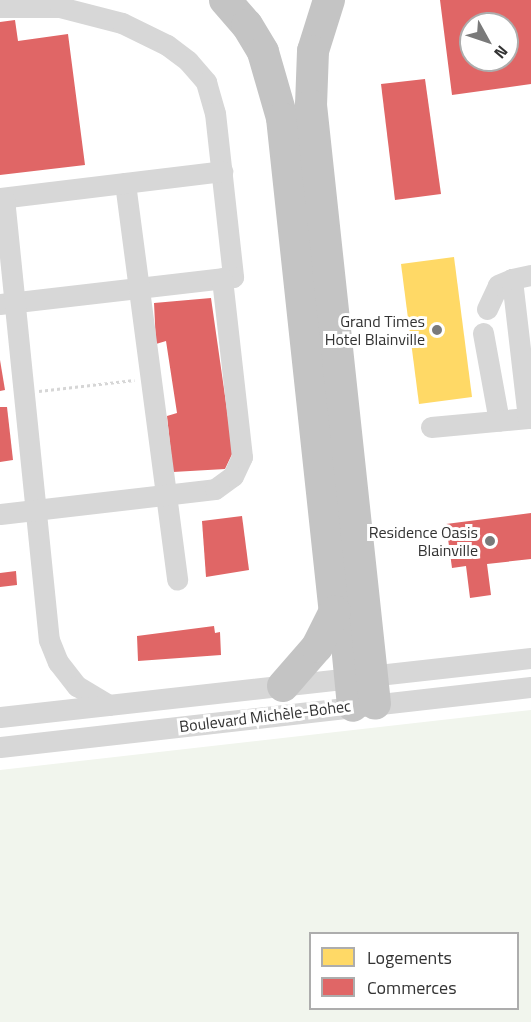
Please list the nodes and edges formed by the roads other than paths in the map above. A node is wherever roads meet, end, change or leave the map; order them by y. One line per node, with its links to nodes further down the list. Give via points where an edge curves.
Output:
1 (225, 0): 21 (highway, via 247,25 263,52 282,118)
2 (328, 0): 25 (highway, via 313,51 311,105)
3 (0, 7): 4 (street, via 60,7 122,23 167,45 206,82 215,113)
4 (222, 171): 5 (street); 8 (street, via 233,277)
5 (125, 183): 6 (street); 9 (street)
6 (2, 198): 10 (street)
7 (521, 277): 11 (street, via 498,285); 12 (street)
8 (222, 278): 9 (street); 17 (street, via 242,457 233,476 215,489)
9 (139, 286): 10 (street); 17 (street)
10 (7, 303): 18 (street, via 24,392)
11 (487, 309)
12 (524, 323): 14 (street)
13 (483, 333): 15 (street)
14 (530, 418): 15 (street)
15 (499, 421): 16 (street)
16 (431, 427)
17 (166, 494): 18 (street); 20 (street)
18 (37, 510): 19 (street); 26 (street, via 49,640 58,662 82,690)
19 (0, 514)
20 (177, 580)
21 (335, 611): 23 (highway, via 317,647); 25 (highway)
22 (531, 658): 25 (street, Boulevard Michèle-Bohec)
23 (283, 686): 25 (street, Boulevard Michèle-Bohec); 26 (street, Boulevard Michèle-Bohec)
24 (531, 687): 25 (street, Boulevard Michèle-Bohec)
25 (363, 691): 28 (street, Boulevard Michèle-Bohec)
26 (109, 705): 27 (street, Boulevard Michèle-Bohec)
27 (0, 717)
28 (0, 747)

